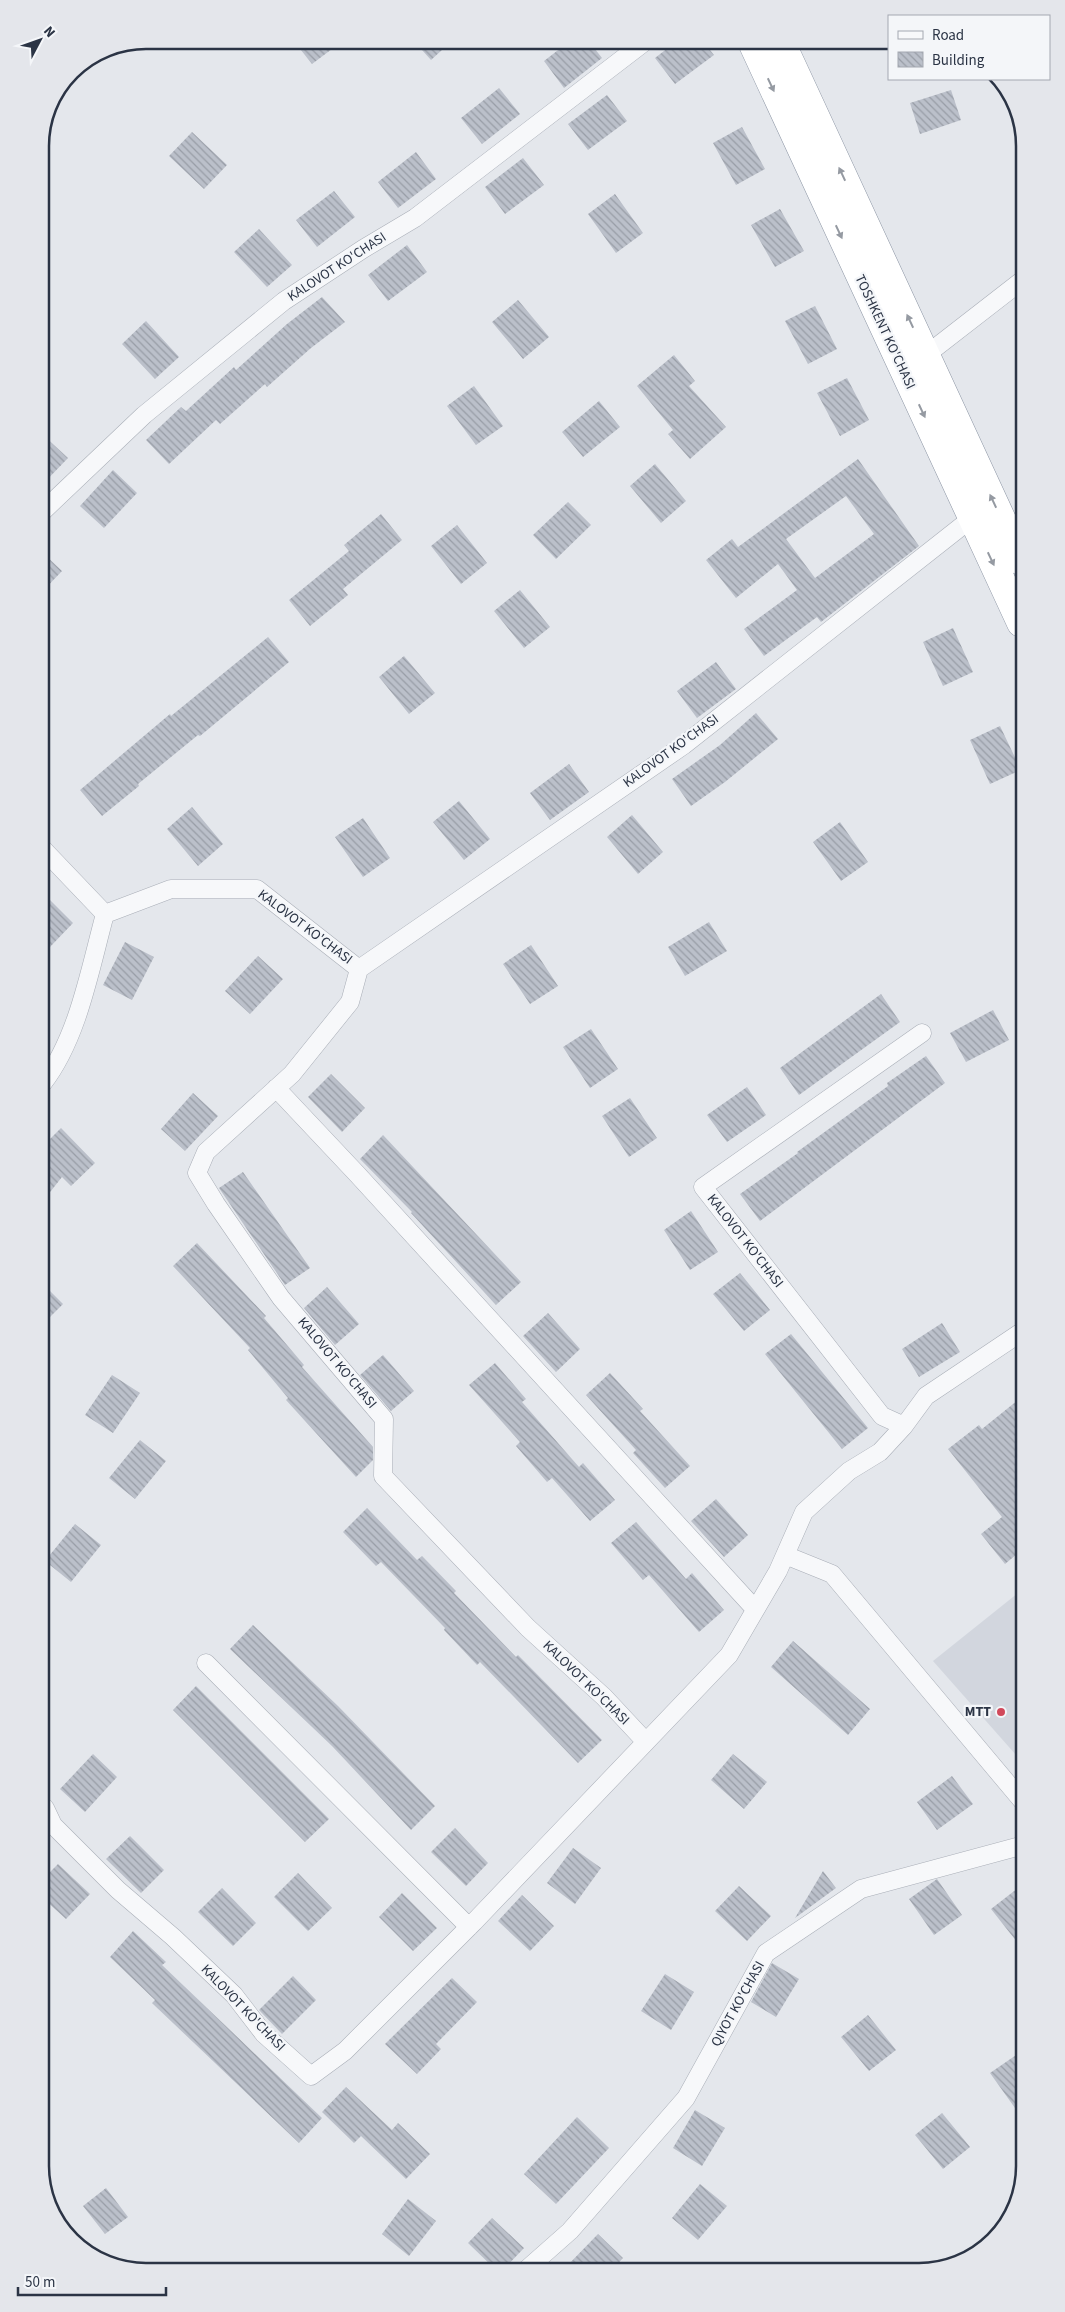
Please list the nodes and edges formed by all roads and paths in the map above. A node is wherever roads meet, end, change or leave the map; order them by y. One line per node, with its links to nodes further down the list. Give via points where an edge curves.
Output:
1 (636, 49): 6 (street, KALOVOT KO'CHASI, via 415,218 284,301 144,415)
2 (755, 49): 7 (highway, TOSHKENT KO'CHASI, one-way to 7)
3 (784, 49): 5 (highway, TOSHKENT KO'CHASI, one-way to 3)
4 (1016, 285): 5 (street)
5 (926, 354): 8 (highway, TOSHKENT KO'CHASI, one-way to 5)
6 (49, 506)
7 (972, 518): 9 (highway, TOSHKENT KO'CHASI, one-way to 9); 12 (street, KALOVOT KO'CHASI, via 684,745)
8 (1016, 552)
9 (1016, 612)
10 (49, 855): 11 (street)
11 (105, 914): 12 (street, KALOVOT KO'CHASI, via 171,889 257,889); 14 (street, via 70,1035)
12 (359, 968): 15 (street, KALOVOT KO'CHASI, via 350,1002 292,1074)
13 (922, 1033): 17 (street, KALOVOT KO'CHASI, via 703,1187 882,1416)
14 (49, 1075)
15 (276, 1088): 19 (street); 21 (street, KALOVOT KO'CHASI, via 206,1152 197,1173 281,1298 384,1418 383,1476 528,1628 604,1697)
16 (1016, 1340): 17 (street, KALOVOT KO'CHASI, via 926,1396)
17 (904, 1426): 18 (street, KALOVOT KO'CHASI, via 880,1452 848,1472 804,1512)
18 (785, 1555): 19 (street, KALOVOT KO'CHASI); 22 (street, via 832,1574)
19 (755, 1610): 21 (street, KALOVOT KO'CHASI, via 729,1656)
20 (206, 1663): 25 (street)
21 (646, 1742): 25 (street, KALOVOT KO'CHASI)
22 (1016, 1793)
23 (49, 1816): 25 (street, KALOVOT KO'CHASI, via 53,1825 118,1890 234,1995 264,2034 311,2076 345,2051)
24 (1016, 1847): 26 (street, QIYOT KO'CHASI, via 861,1889 766,1953 686,2098 570,2231)
25 (469, 1927)
26 (534, 2263)

